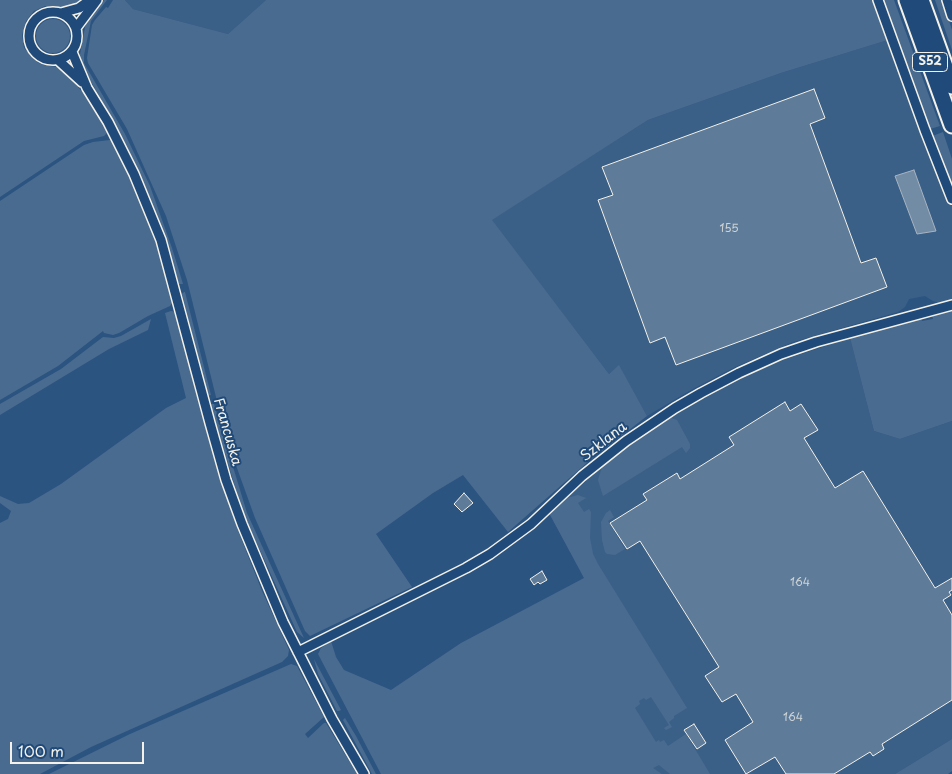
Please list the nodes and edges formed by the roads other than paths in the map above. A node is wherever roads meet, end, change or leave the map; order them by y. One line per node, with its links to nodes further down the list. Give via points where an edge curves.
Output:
1 (90, 0): 7 (street)
2 (97, 0): 9 (street)
3 (878, 0): 15 (street)
4 (907, 0): 14 (highway, S52)
5 (922, 0): 12 (highway, S52)
6 (946, 0): 8 (street)
7 (61, 13): 9 (street); 11 (street, via 38,16 32,22 28,38 35,53 50,61)
8 (952, 16)
9 (76, 28): 10 (street, via 76,44)
10 (72, 52): 11 (street); 13 (street, Francuska)
11 (58, 60): 13 (street, Francuska)
12 (952, 86)
13 (87, 88): 17 (street, Francuska, via 122,148 150,212 171,274 226,480)
14 (952, 125)
15 (952, 200)
16 (952, 305): 17 (street, Szklana, via 816,342 708,389 626,441 582,476 531,524 490,554)
17 (298, 652): 18 (street, Francuska)
18 (364, 774)

